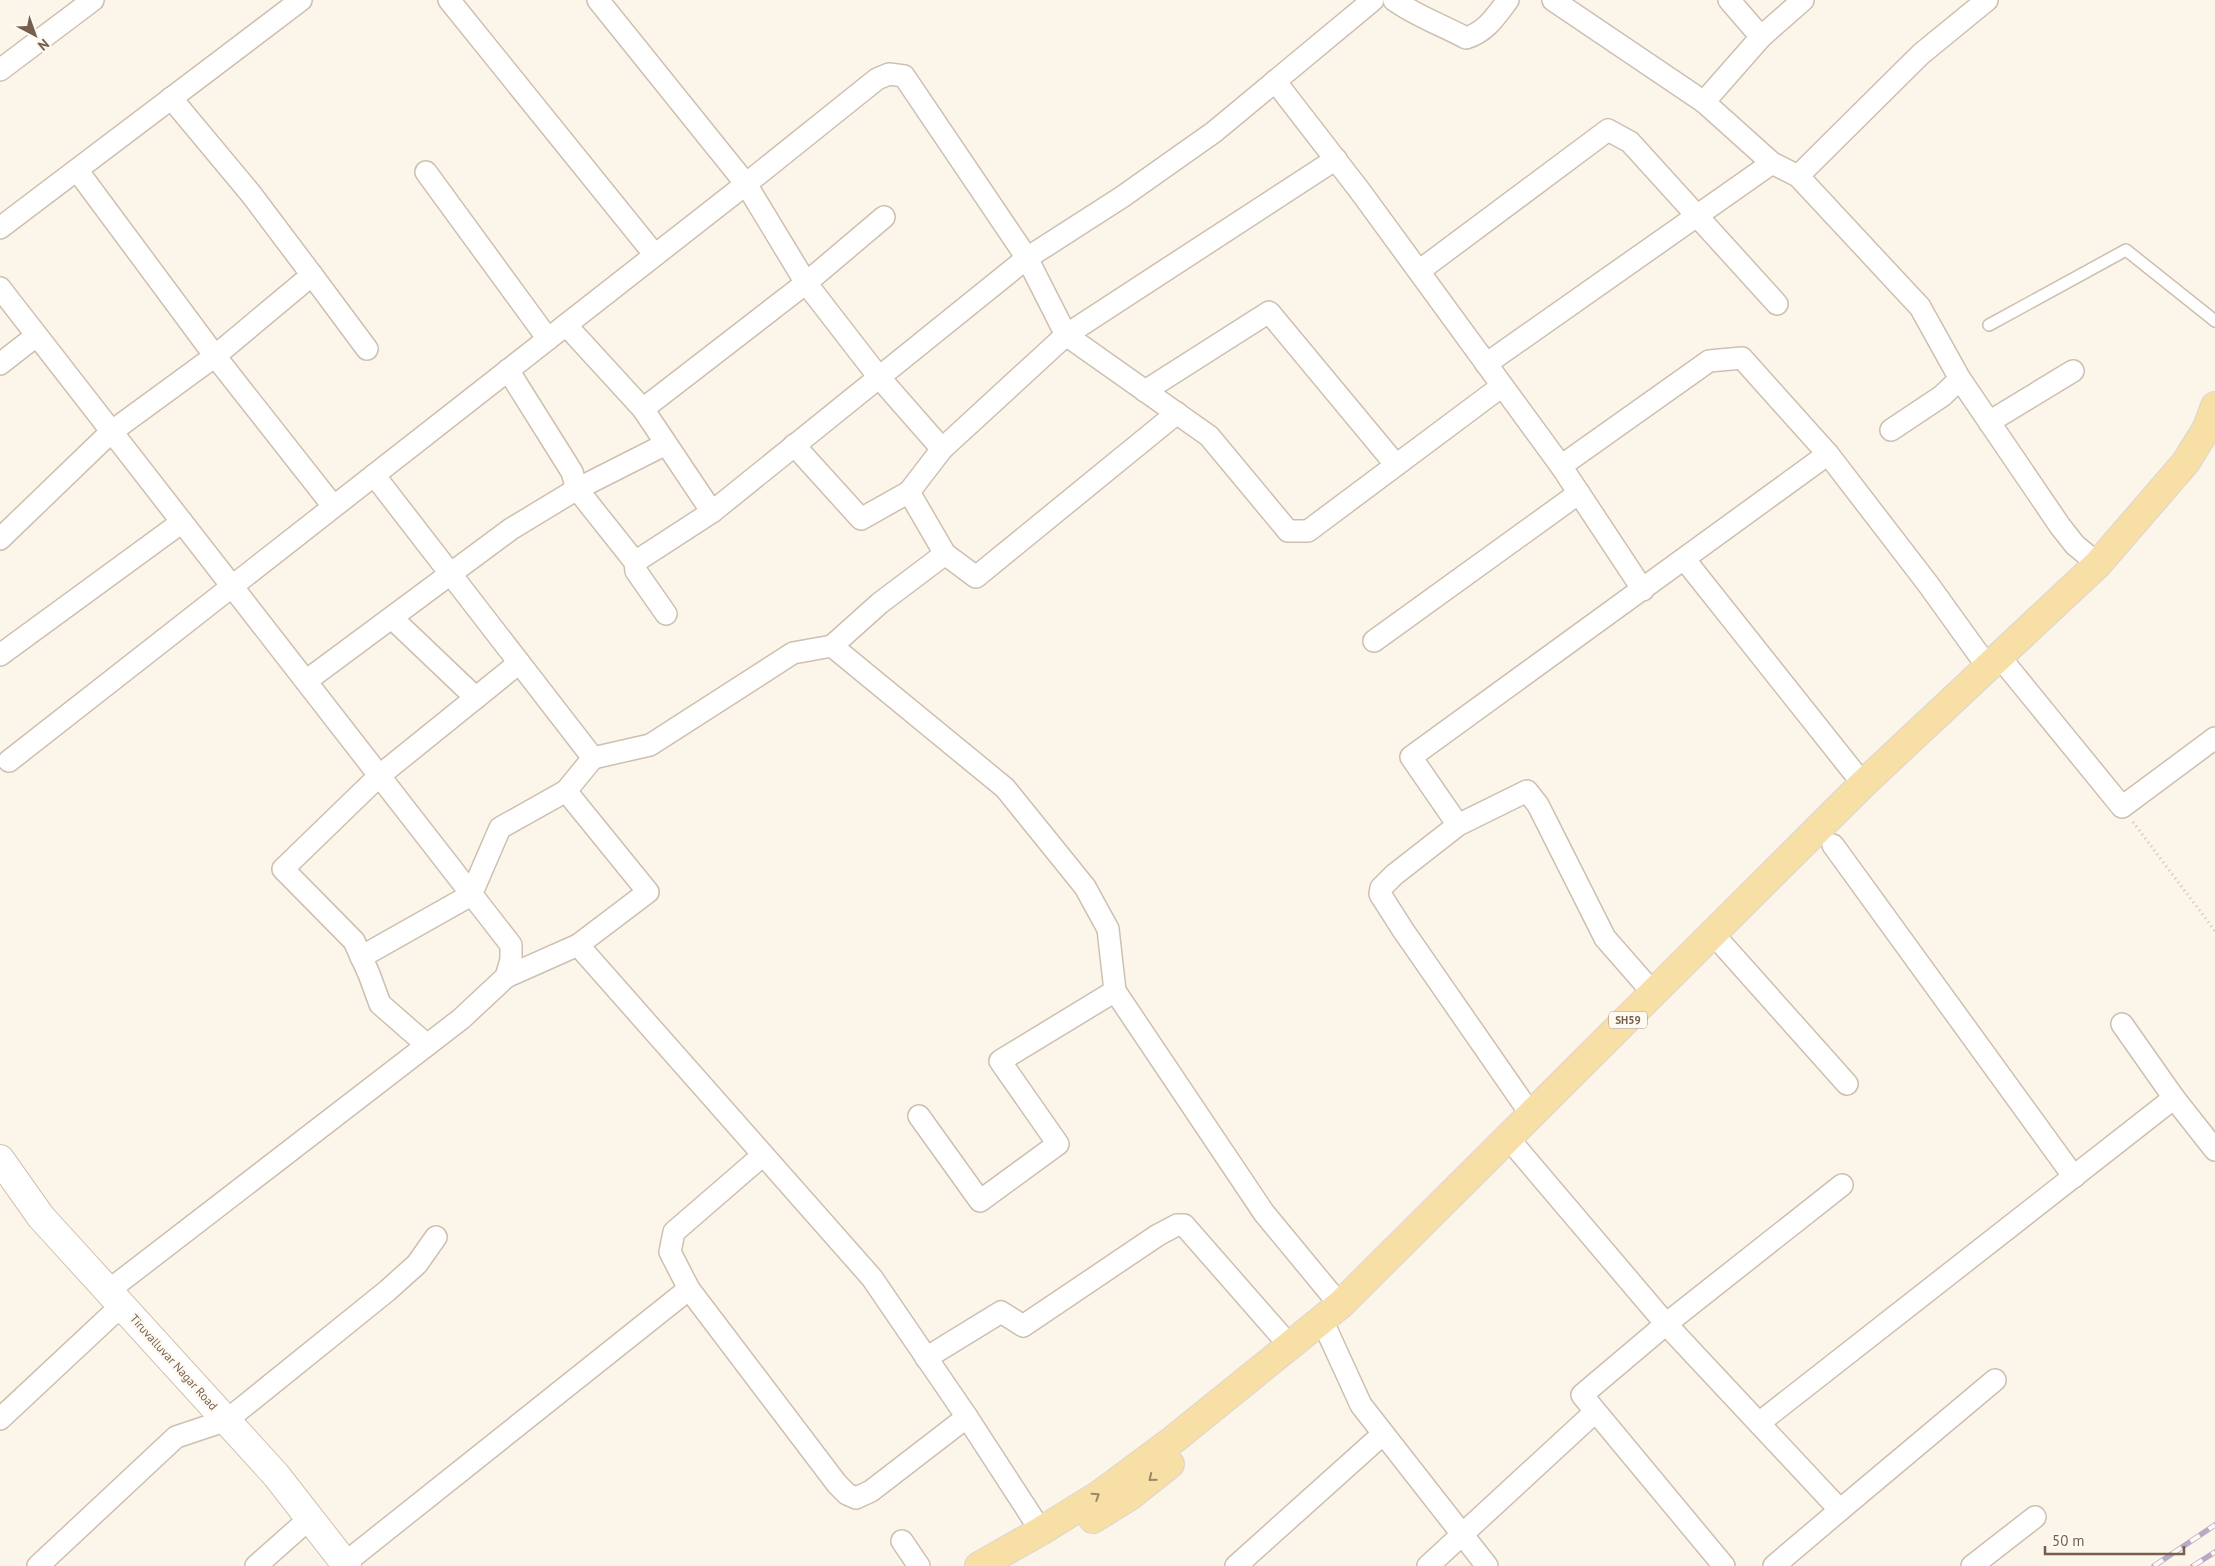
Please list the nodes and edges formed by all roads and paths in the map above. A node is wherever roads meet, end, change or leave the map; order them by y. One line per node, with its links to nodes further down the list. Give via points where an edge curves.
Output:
1 (93, 0): 13 (street)
2 (301, 0): 15 (street)
3 (450, 0): 26 (street)
4 (598, 0): 22 (street)
5 (1394, 0): 6 (street, via 1412,13 1434,20 1466,38 1478,34 1491,23)
6 (1508, 0)
7 (1553, 0): 16 (street)
8 (1729, 0): 12 (street)
9 (1803, 0): 12 (street)
10 (1987, 0): 21 (street, via 1921,54)
11 (1371, 1): 14 (street)
12 (1761, 37): 16 (street)
13 (0, 70)
14 (1275, 81): 17 (street); 27 (street, via 1214,132)
15 (172, 98): 19 (street); 29 (street)
16 (1704, 102): 18 (street)
17 (1336, 159): 28 (street); 36 (street)
18 (1772, 163): 21 (street); 23 (street)
19 (77, 170): 25 (street); 40 (street)
20 (426, 172): 38 (street)
21 (1798, 176): 46 (street, via 1920,307)
22 (746, 184): 26 (street); 27 (street, via 877,79 889,74 904,76); 30 (street)
23 (1695, 215): 28 (street, via 1630,142 1608,130); 32 (street); 42 (street)
24 (884, 218): 30 (street)
25 (0, 228)
26 (655, 255): 35 (street)
27 (1027, 258): 36 (street); 45 (street)
28 (1419, 271): 42 (street)
29 (312, 275): 39 (street); 40 (street)
30 (806, 283): 45 (street); 50 (street)
31 (0, 288): 37 (street)
32 (1777, 304)
33 (2215, 322): 34 (lane, via 2126,250)
34 (1989, 324)
35 (566, 325): 38 (street); 50 (street)
36 (1066, 335): 48 (street); 58 (street)
37 (36, 336): 41 (street); 54 (street)
38 (548, 339): 43 (street)
39 (367, 349)
40 (215, 356): 54 (street); 66 (street)
41 (0, 364)
42 (1486, 364): 47 (street)
43 (508, 370): 62 (street); 63 (street, via 572,472)
44 (2073, 372): 52 (street)
45 (878, 376): 56 (street); 58 (street)
46 (1960, 379): 52 (street); 53 (street, via 1942,396)
47 (1502, 386): 60 (street); 61 (street)
48 (1145, 391): 51 (street); 60 (street, via 1268,312)
49 (2215, 406): 73 (main road, SH59, via 2207,428 2186,462)
50 (642, 408): 55 (street)
51 (1176, 413): 60 (street, via 1210,436 1288,531 1308,531); 70 (street, via 976,577)
52 (1989, 422): 73 (street, via 2075,545)
53 (1891, 430)
54 (111, 432): 68 (street); 69 (street)
55 (666, 444): 63 (street); 67 (street)
56 (794, 445): 64 (street, via 861,519); 67 (street)
57 (2215, 446): 83 (main road, via 2202,466 2109,572)
58 (942, 449): 64 (street)
59 (1828, 454): 61 (street, via 1742,358 1709,361); 71 (street); 83 (street, via 1928,584)
60 (1396, 465)
61 (1561, 466): 65 (street)
62 (374, 475): 66 (street); 74 (street)
63 (577, 489): 72 (street); 74 (street, via 511,529)
64 (909, 492): 70 (street)
65 (1579, 494): 76 (street); 79 (street)
66 (333, 506): 75 (street)
67 (712, 512): 72 (street)
68 (182, 522): 75 (street); 81 (street)
69 (0, 539)
70 (945, 554): 80 (street, via 880,602)
71 (1685, 560): 76 (street); 90 (street)
72 (635, 562): 77 (street, via 636,571)
73 (2098, 564): 83 (main road, SH59)
74 (451, 575): 78 (street); 82 (street)
75 (231, 586): 84 (street); 88 (street)
76 (1643, 590): 93 (street, via 1410,757)
77 (666, 614)
78 (392, 618): 84 (street); 85 (street)
79 (1374, 641)
80 (832, 646): 87 (street, via 793,653 650,745); 101 (street, via 1005,788 1085,887 1108,929)
81 (0, 655)
82 (519, 663): 85 (street); 87 (street)
83 (1997, 666): 90 (main road, SH59); 92 (street); 98 (main road)
84 (306, 682): 89 (street)
85 (476, 698): 89 (street)
86 (2215, 738): 92 (street)
87 (593, 758): 91 (street)
88 (9, 761)
89 (379, 776): 95 (street); 99 (street, via 284,870 354,941)
90 (1863, 784): 102 (main road, SH59)
91 (566, 792): 95 (street, via 500,828); 97 (street, via 648,892)
92 (2122, 808): 96 (path)
93 (1458, 825): 102 (street, via 1527,791 1538,804 1605,938); 108 (street, via 1394,875 1381,888 1380,894)
94 (1833, 845): 113 (street)
95 (471, 895): 99 (street); 100 (street, via 511,945)
96 (2215, 931)
97 (578, 945): 100 (street); 111 (street)
98 (1723, 945): 105 (street); 109 (main road)
99 (361, 957): 104 (street, via 380,1004)
100 (506, 977): 104 (street, via 461,1019)
101 (1115, 991): 107 (street, via 1000,1061 1058,1144 980,1200); 118 (street, via 1264,1213)
102 (1654, 994): 108 (main road, SH59)
103 (2122, 1024): 106 (street)
104 (427, 1044): 117 (street)
105 (1847, 1084)
106 (2174, 1098): 110 (street); 113 (street)
107 (919, 1116)
108 (1532, 1116): 109 (main road, SH59)
109 (1514, 1144): 118 (main road, SH59); 119 (street)
110 (2215, 1150)
111 (763, 1154): 116 (street, via 674,1232 670,1252); 121 (street, via 872,1278)
112 (0, 1159): 117 (street, Tiruvalluvar Nagar Road, via 41,1216)
113 (2074, 1177): 127 (street)
114 (1842, 1185): 119 (street)
115 (436, 1236): 126 (street, via 417,1264 387,1292)
116 (689, 1289): 124 (street, via 847,1494 856,1498 871,1491); 135 (street)
117 (115, 1298): 125 (street); 126 (street, Tiruvalluvar Nagar Road)
118 (1330, 1320): 120 (main road, SH59); 128 (street, via 1361,1405); 140 (main road, one-way to 140, via 1130,1496)
119 (1666, 1324): 123 (street, via 1582,1395); 127 (street)
120 (1290, 1346): 121 (street, via 1202,1244 1184,1226 1177,1225 1023,1326 1001,1312); 132 (main road, SH59, one-way to 120, via 1166,1446)
121 (926, 1358): 124 (street)
122 (1994, 1380): 129 (street)
123 (1595, 1412): 133 (street); 144 (street)
124 (967, 1417): 132 (street)
125 (0, 1419)
126 (227, 1420): 131 (street, Tiruvalluvar Nagar Road, via 276,1474); 136 (street, via 176,1436)
127 (1759, 1423): 129 (street)
128 (1383, 1434): 133 (street); 141 (street)
129 (1840, 1510): 145 (street)
130 (2035, 1517): 146 (street)
131 (309, 1519): 135 (street, Tiruvalluvar Nagar Road); 137 (street)
132 (1041, 1531): 139 (main road, SH59)
133 (1463, 1535): 142 (street); 143 (street)
134 (902, 1542): 138 (street)
135 (346, 1564)
136 (38, 1566)
137 (256, 1566)
138 (919, 1566)
139 (979, 1566)
140 (1010, 1566)
141 (1236, 1566)
142 (1428, 1566)
143 (1488, 1566)
144 (1724, 1566)
145 (1774, 1566)
146 (1972, 1566)

